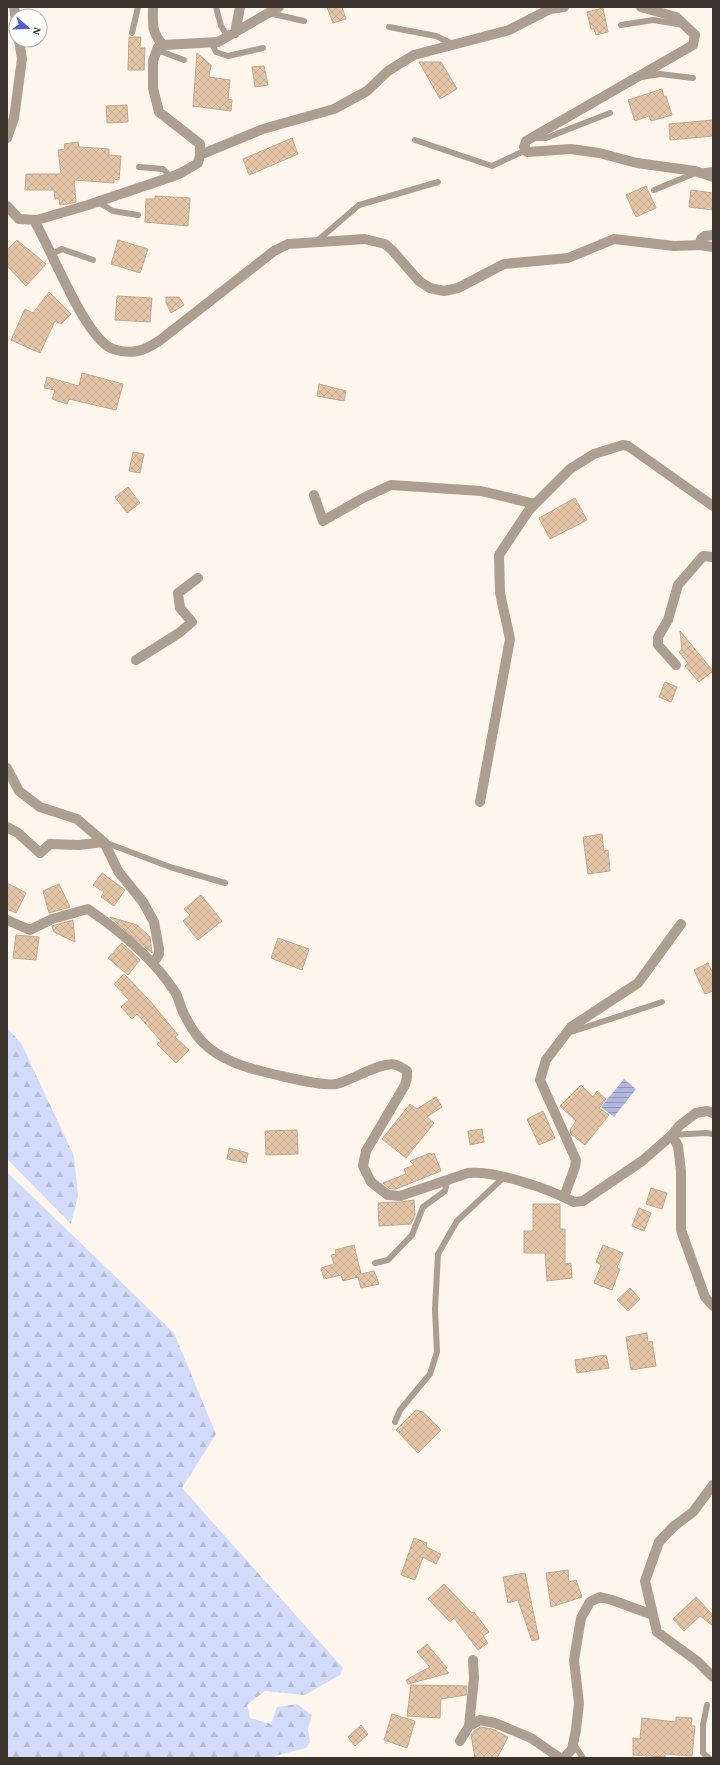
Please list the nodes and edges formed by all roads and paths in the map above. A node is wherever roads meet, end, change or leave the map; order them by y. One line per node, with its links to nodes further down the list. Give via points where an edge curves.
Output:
1 (138, 7): 13 (lane)
2 (154, 7): 17 (street, via 155,37)
3 (216, 7): 14 (lane, via 221,26)
4 (240, 7): 14 (street)
5 (279, 7): 8 (street)
6 (564, 7): 16 (street, via 550,9 509,30)
7 (641, 7): 11 (street, via 676,17)
8 (269, 13): 9 (lane); 14 (street)
9 (304, 21)
10 (621, 24): 11 (lane, via 653,20)
11 (685, 25): 21 (street, via 695,35 693,45)
12 (389, 27): 16 (lane, via 436,36)
13 (132, 33)
14 (232, 35): 15 (street, via 218,42)
15 (211, 42): 17 (street); 19 (lane, via 216,52 228,56)
16 (454, 45): 28 (street, via 414,55 388,71 367,91 334,109 263,129)
17 (160, 47): 20 (lane); 28 (street, via 153,61 153,88 158,108 163,116 200,144)
18 (20, 48): 24 (street, via 22,59 14,118)
19 (263, 48)
20 (184, 60)
21 (637, 77): 22 (lane, via 660,74); 25 (street)
22 (693, 78)
23 (610, 113): 25 (lane, via 546,138)
24 (7, 138)
25 (532, 138): 27 (street, via 526,141)
26 (415, 140): 27 (lane, via 492,166)
27 (526, 150): 31 (street, via 527,152 571,149 637,163)
28 (200, 155): 32 (street, via 198,163)
29 (139, 167): 32 (lane, via 163,169)
30 (713, 170): 31 (lane)
31 (698, 172): 33 (street); 35 (lane)
32 (171, 177): 36 (street)
33 (713, 177)
34 (438, 182): 41 (lane, via 360,205)
35 (654, 190)
36 (98, 202): 38 (lane, via 114,211); 39 (street)
37 (7, 206): 39 (street, via 19,219)
38 (138, 215)
39 (37, 220): 44 (street, via 36,224)
40 (713, 235): 42 (street, via 701,239)
41 (316, 242): 42 (street, via 365,239 385,244 419,281 444,292 458,288 504,264 568,258 614,239 674,246); 44 (street, via 288,244 274,251 159,341 145,350 132,352 112,349 98,336 81,314)
42 (700, 245): 43 (street)
43 (713, 247)
44 (52, 254): 45 (lane, via 62,250)
45 (93, 260)
46 (314, 495): 47 (street, via 323,521 391,485 481,491)
47 (535, 504): 48 (street, via 570,469 594,454 623,445); 54 (street, via 499,554 500,593 510,639)
48 (713, 506)
49 (713, 557): 52 (street, via 703,556 678,585 668,620 658,638 658,644)
50 (198, 578): 51 (street, via 178,593 180,608 192,622)
51 (136, 660)
52 (676, 665)
53 (7, 768): 56 (street, via 19,792 40,807 78,819)
54 (480, 802)
55 (7, 827): 56 (street, via 18,833 40,853 50,844 79,845)
56 (104, 842): 57 (lane, via 170,867); 60 (street, via 118,870 143,902 154,922 159,954)
57 (225, 883)
58 (7, 920): 60 (street, via 30,930 52,919 88,909 114,927)
59 (681, 924): 62 (street, via 638,982 571,1027)
60 (153, 964): 67 (street, via 176,993 192,1030 204,1045 234,1063 324,1084 336,1084 383,1066 396,1064 407,1071 405,1085 366,1151 363,1166 371,1182 388,1195 400,1196)
61 (662, 1002): 62 (lane)
62 (566, 1034): 68 (street, via 546,1060 540,1080 576,1160)
63 (713, 1113): 65 (street, via 696,1113)
64 (713, 1134): 65 (lane)
65 (672, 1135): 68 (street, via 642,1161 583,1202 574,1202); 70 (street, via 678,1146 681,1230 705,1297)
66 (503, 1178): 67 (street, via 476,1172); 68 (street); 71 (lane, via 457,1221 438,1254 437,1352 430,1374 400,1410)
67 (446, 1180): 69 (lane, via 446,1191 423,1207 412,1235 388,1260)
68 (564, 1197)
69 (375, 1263)
70 (713, 1306)
71 (395, 1422)
72 (713, 1485): 73 (street, via 694,1512 673,1527 659,1542 645,1581)
73 (653, 1615): 76 (street, via 658,1632 697,1661); 81 (street, via 600,1597 590,1602 581,1618 574,1660 579,1703)
74 (473, 1660): 77 (street)
75 (466, 1671): 77 (street, via 468,1670)
76 (713, 1677)
77 (474, 1678): 79 (street)
78 (707, 1705): 85 (lane, via 702,1725 703,1753)
79 (469, 1726): 80 (street); 82 (street, via 480,1720 495,1723 531,1738)
80 (460, 1741)
81 (572, 1746): 83 (street); 84 (lane)
82 (560, 1758)
83 (564, 1758)
84 (582, 1758)
85 (709, 1758)

